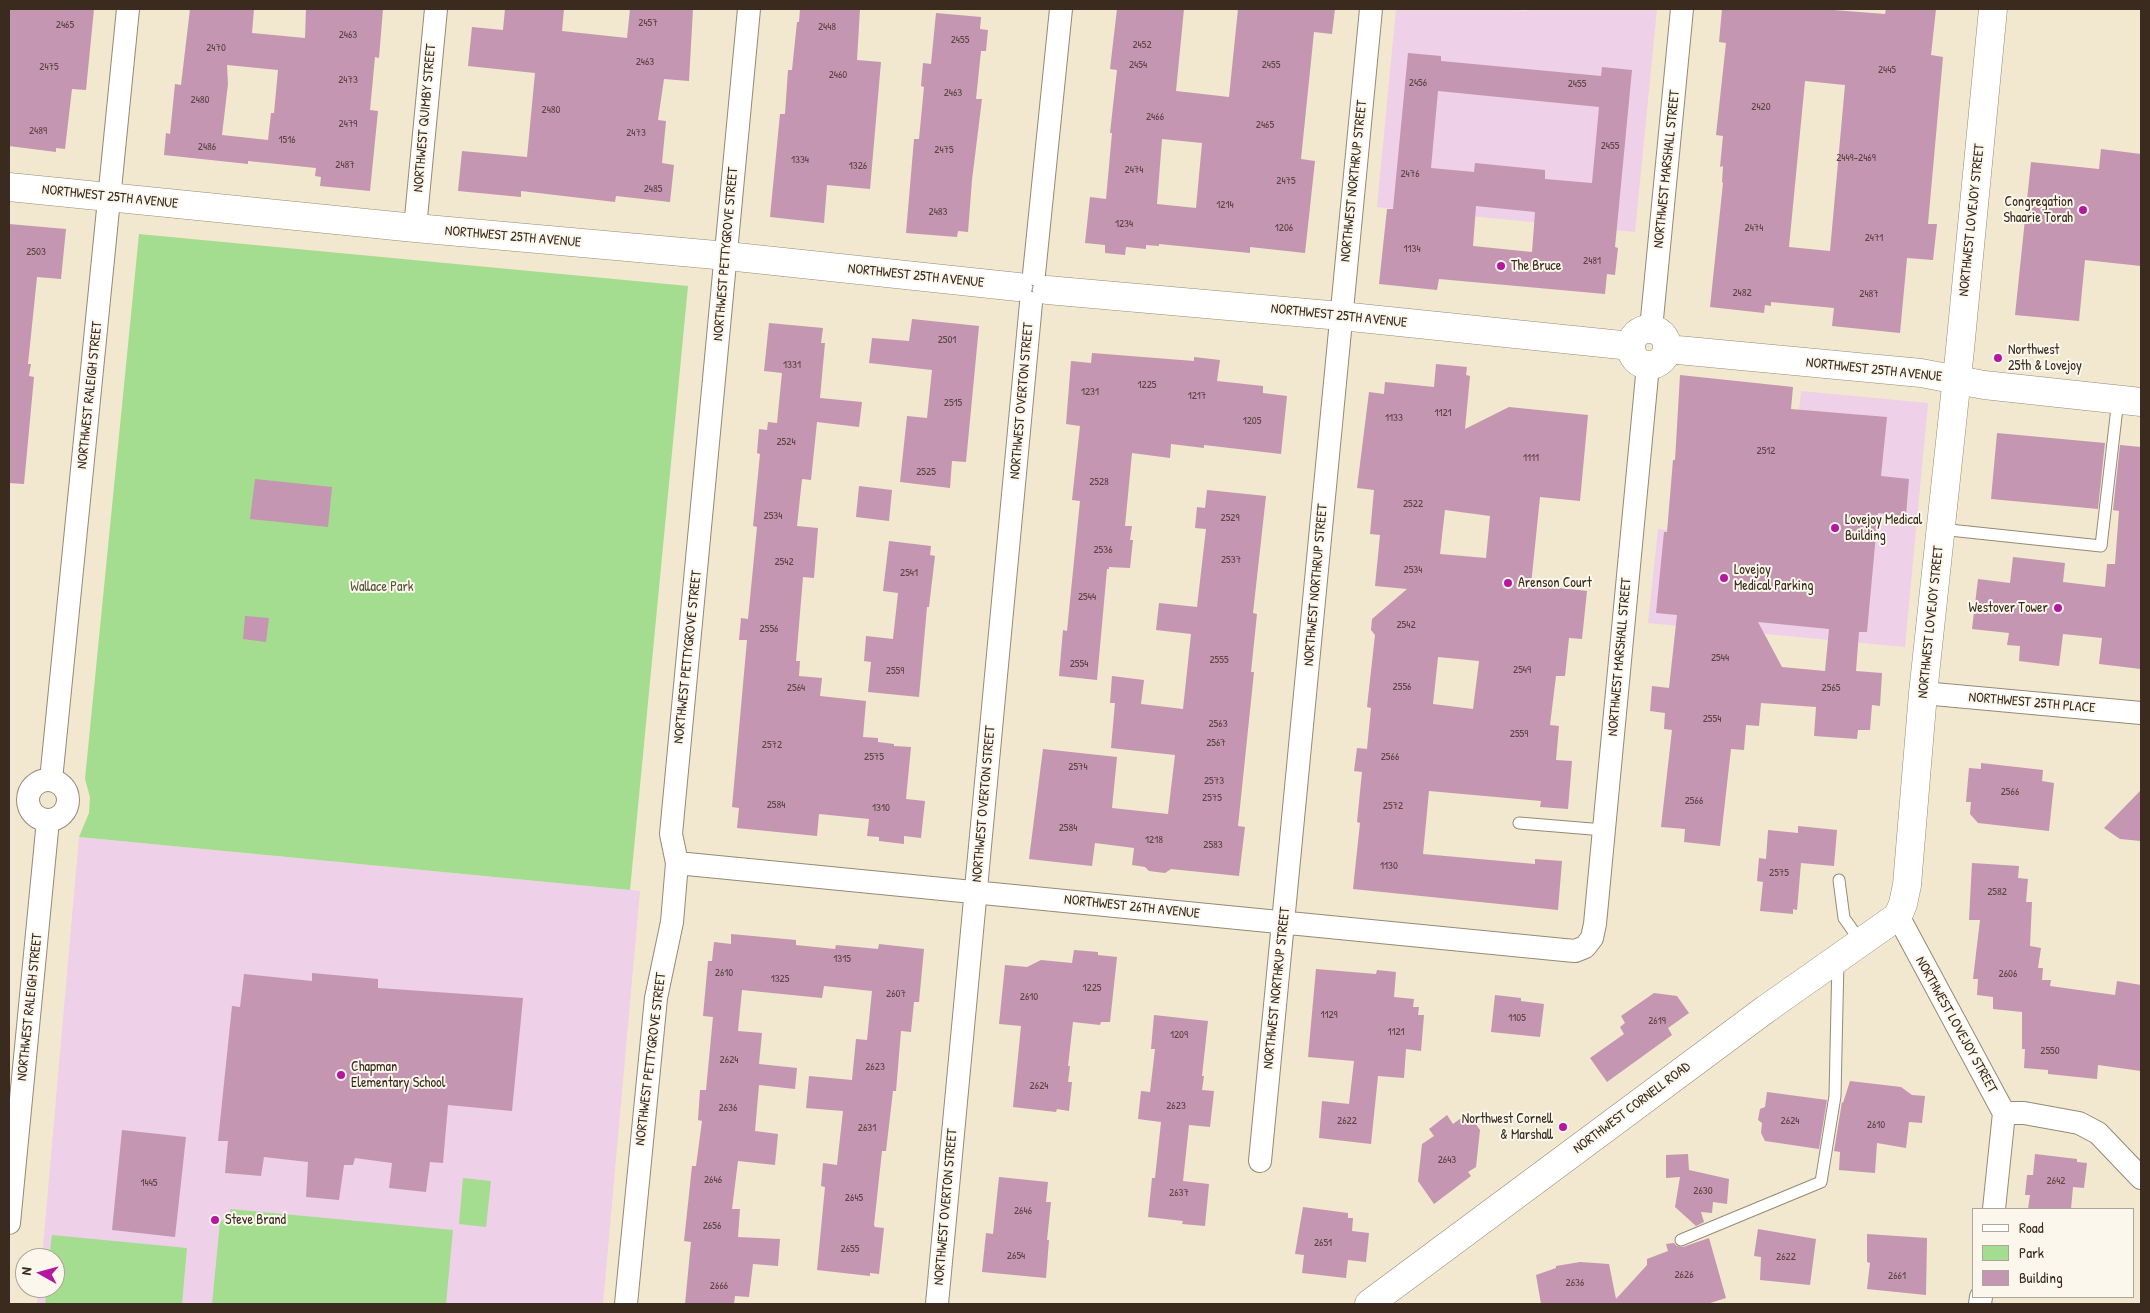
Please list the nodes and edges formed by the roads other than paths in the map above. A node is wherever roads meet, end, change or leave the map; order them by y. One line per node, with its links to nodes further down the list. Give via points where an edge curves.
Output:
1 (128, 9): 9 (street, NORTHWEST RALEIGH STREET)
2 (436, 9): 10 (street, NORTHWEST QUIMBY STREET)
3 (749, 9): 11 (street, NORTHWEST PETTYGROVE STREET)
4 (1061, 9): 12 (street, NORTHWEST OVERTON STREET)
5 (1371, 9): 13 (street, NORTHWEST NORTHRUP STREET)
6 (1682, 9): 14 (street, NORTHWEST MARSHALL STREET)
7 (1993, 9): 15 (street, NORTHWEST LOVEJOY STREET)
8 (9, 187): 9 (street, NORTHWEST 25TH AVENUE)
9 (110, 196): 10 (street, NORTHWEST 25TH AVENUE); 20 (street, NORTHWEST RALEIGH STREET)
10 (415, 228): 11 (street, NORTHWEST 25TH AVENUE)
11 (727, 256): 12 (street, NORTHWEST 25TH AVENUE); 25 (street, NORTHWEST PETTYGROVE STREET, via 670,834)
12 (1032, 289): 13 (street, NORTHWEST 25TH AVENUE); 27 (street, NORTHWEST OVERTON STREET)
13 (1341, 316): 14 (street, NORTHWEST 25TH AVENUE); 29 (street, NORTHWEST NORTHRUP STREET)
14 (1649, 347): 15 (street, NORTHWEST 25TH AVENUE, via 1921,373); 24 (street, NORTHWEST MARSHALL STREET)
15 (1956, 380): 16 (street, NORTHWEST 25TH AVENUE); 17 (street, NORTHWEST LOVEJOY STREET)
16 (2130, 401): 17 (lane, via 2101,546)
17 (1940, 529): 18 (street, NORTHWEST LOVEJOY STREET)
18 (1923, 693): 19 (street, NORTHWEST 25TH PLACE); 28 (street, NORTHWEST LOVEJOY STREET, via 1907,884)
19 (2141, 713)
20 (51, 780): 21 (street, via 43,781); 22 (street, via 63,786 68,802 63,814)
21 (19, 798): 22 (street, via 35,815)
22 (48, 820): 37 (street, NORTHWEST RALEIGH STREET)
23 (1519, 823): 24 (lane)
24 (1604, 830): 31 (street, NORTHWEST MARSHALL STREET, via 1595,924 1592,938)
25 (677, 863): 27 (street, NORTHWEST 26TH AVENUE); 39 (street, NORTHWEST PETTYGROVE STREET, via 672,922 656,998)
26 (1839, 880): 30 (lane, via 1844,918)
27 (976, 893): 29 (street, NORTHWEST 26TH AVENUE); 40 (street, NORTHWEST OVERTON STREET)
28 (1898, 916): 30 (street, NORTHWEST CORNELL ROAD); 33 (street, NORTHWEST LOVEJOY STREET)
29 (1284, 923): 31 (street, NORTHWEST 26TH AVENUE, via 1575,951); 34 (street, NORTHWEST NORTHRUP STREET)
30 (1861, 942): 32 (street, NORTHWEST CORNELL ROAD)
31 (1585, 947)
32 (1838, 958): 38 (lane, via 1835,1096 1821,1182); 41 (street, NORTHWEST CORNELL ROAD, via 1766,1008)
33 (2004, 1113): 35 (street, via 2024,1113 2079,1123 2098,1133); 36 (street)
34 (1260, 1160)
35 (2141, 1178)
36 (1994, 1208)
37 (9, 1224)
38 (1681, 1240)
39 (626, 1304)
40 (937, 1304)
41 (1369, 1304)

